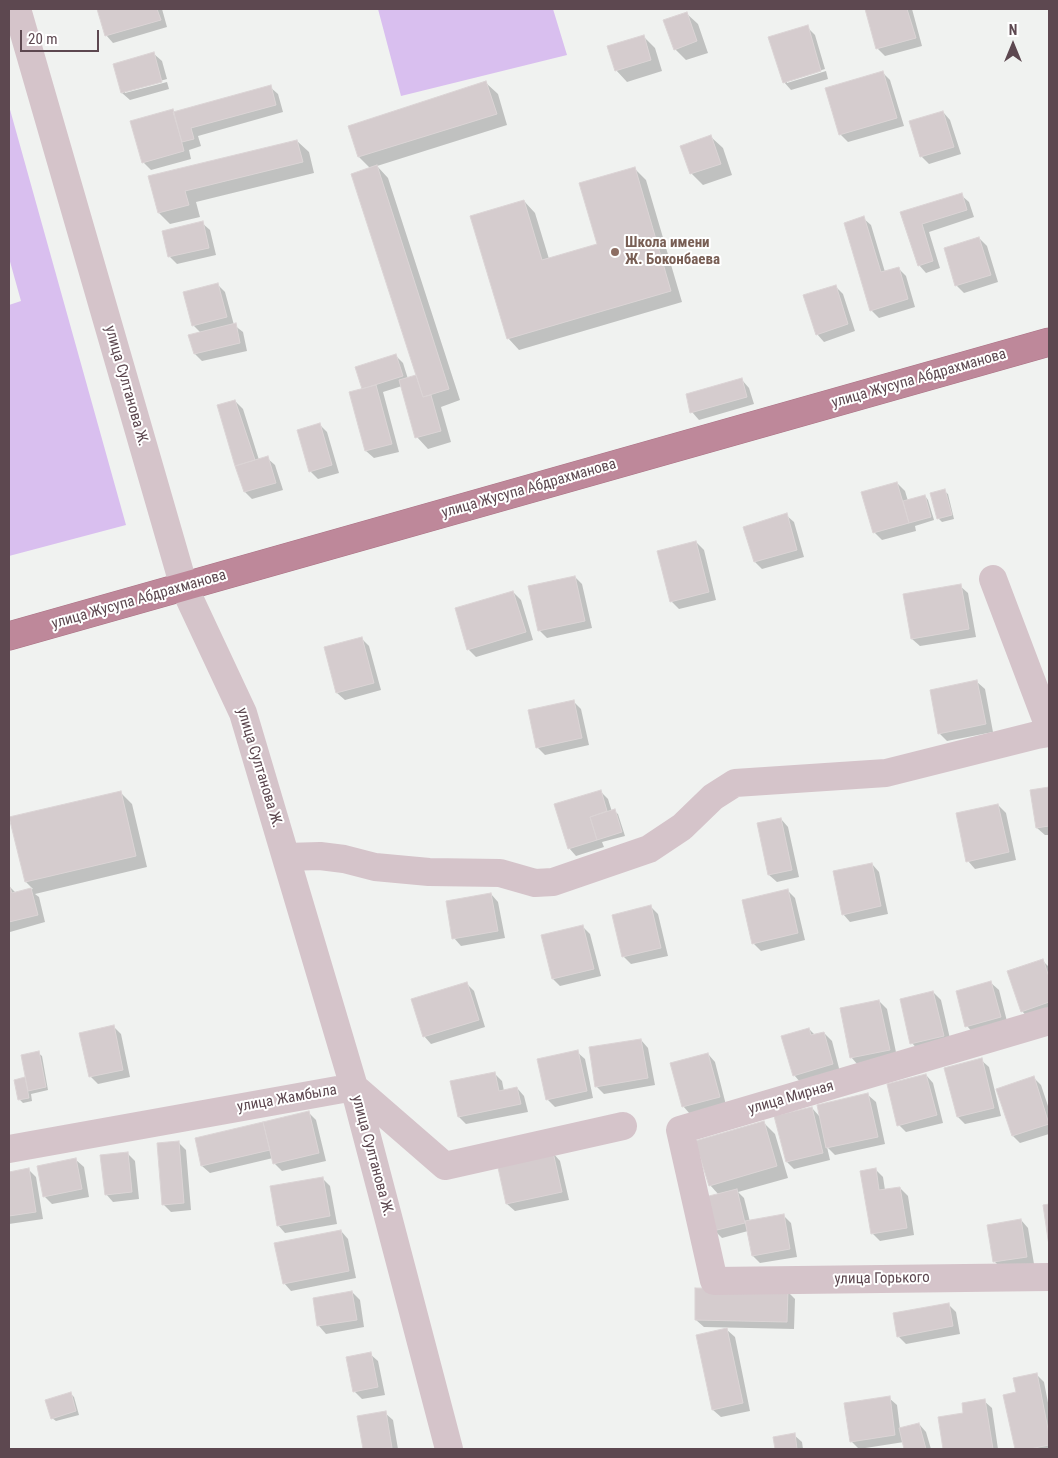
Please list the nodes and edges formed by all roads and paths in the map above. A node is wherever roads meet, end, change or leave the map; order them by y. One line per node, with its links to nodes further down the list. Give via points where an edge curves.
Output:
1 (17, 9): 4 (street, улица Султанова Ж.)
2 (1049, 342): 4 (highway, улица Жусупа Абдрахманова)
3 (993, 578): 6 (street)
4 (184, 587): 5 (highway, улица Жусупа Абдрахманова); 8 (street, улица Султанова Ж., via 243,713)
5 (9, 636)
6 (1049, 727)
7 (1049, 734): 8 (street, via 886,773 735,784 713,796 682,827 649,849 553,882 535,883 500,873 375,867 320,856)
8 (286, 857): 10 (street, улица Султанова Ж.)
9 (1049, 1021): 14 (street, улица Мирная, via 680,1130)
10 (354, 1087): 11 (street, улица Жамбыла, via 445,1166); 12 (street, улица Жамбыла); 15 (street, улица Султанова Ж.)
11 (624, 1126)
12 (9, 1149)
13 (1049, 1277): 14 (street, улица Горького)
14 (714, 1282)
15 (449, 1449)

